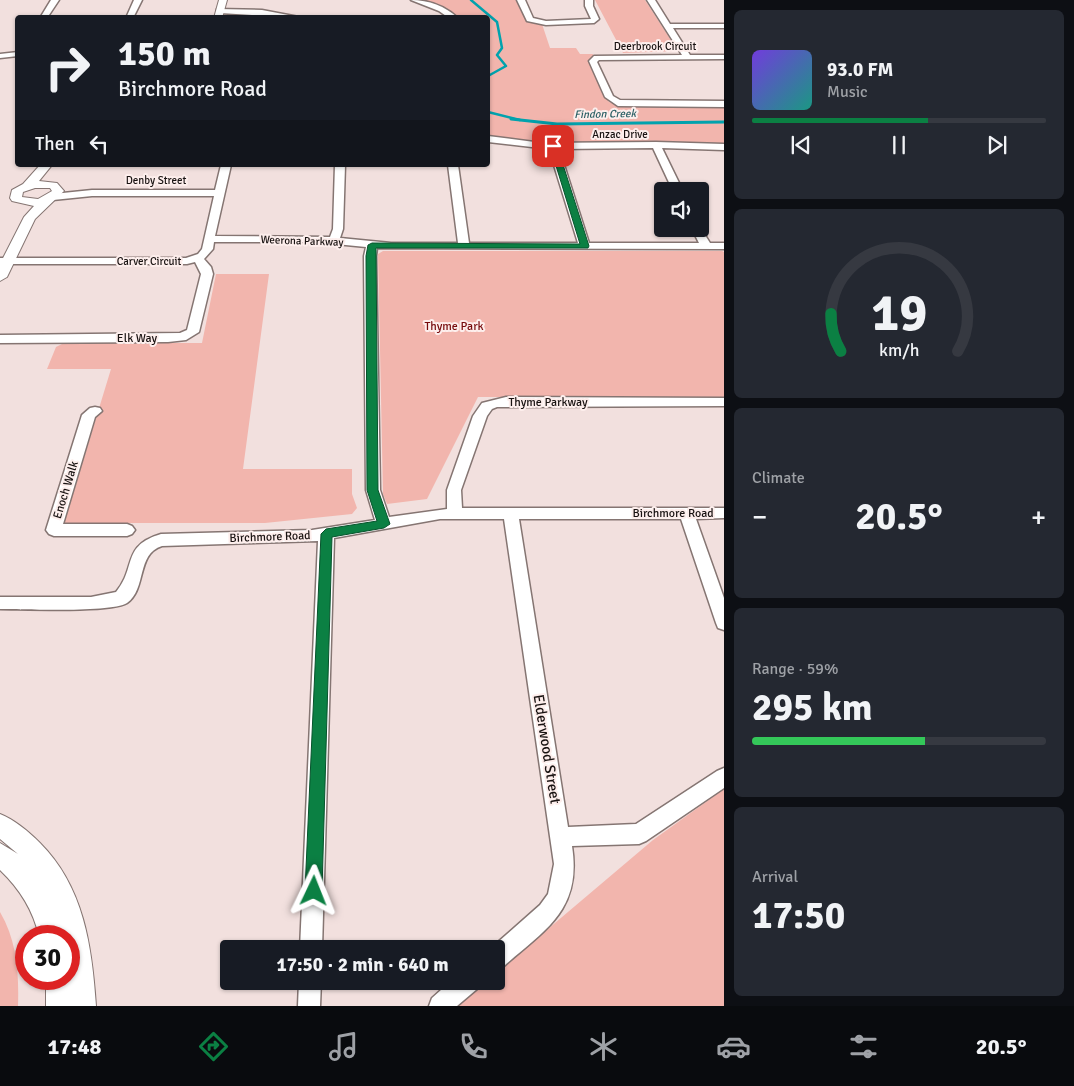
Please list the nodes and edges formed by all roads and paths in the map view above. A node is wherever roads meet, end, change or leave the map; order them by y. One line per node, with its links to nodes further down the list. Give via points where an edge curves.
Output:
1 (55, 0): 10 (street)
2 (138, 0): 11 (street)
3 (223, 0): 9 (street)
4 (231, 0): 9 (street)
5 (415, 0): 13 (street)
6 (521, 0): 7 (street, via 530,19 546,23 594,21)
7 (589, 0)
8 (651, 0): 14 (street)
9 (223, 14): 12 (street, via 268,12)
10 (45, 15)
11 (131, 15)
12 (284, 15)
13 (451, 15)
14 (668, 26): 15 (street); 18 (street)
15 (724, 26)
16 (15, 54): 17 (street)
17 (0, 56)
18 (688, 57): 19 (street, Deerbrook Circuit); 21 (street, Deerbrook Circuit, via 606,57 593,62 609,97 618,103)
19 (721, 57): 20 (street)
20 (724, 66)
21 (724, 104)
22 (490, 139): 24 (street, Anzac Drive)
23 (656, 145): 24 (street, Anzac Drive); 25 (street, Anzac Drive); 31 (street)
24 (553, 146): 41 (street)
25 (724, 147)
26 (45, 167): 33 (street)
27 (55, 167): 34 (street, via 51,178)
28 (226, 167): 35 (street, Carver Circuit)
29 (340, 167): 38 (street, via 338,229)
30 (452, 167): 40 (street)
31 (674, 182)
32 (1, 192): 33 (street)
33 (22, 193): 34 (street, via 41,183); 34 (street, via 33,203); 45 (street, via 21,213)
34 (52, 193): 35 (street, Denby Street); 45 (street, via 33,214)
35 (220, 193): 37 (street, Carver Circuit)
36 (701, 237): 42 (street)
37 (210, 239): 38 (street, Weerona Parkway); 44 (street, Carver Circuit, via 205,253)
38 (334, 241): 39 (street, Weerona Parkway)
39 (372, 245): 40 (street, Weerona Parkway); 54 (street, via 373,490)
40 (464, 246): 41 (street, Weerona Parkway)
41 (585, 246): 42 (street, Weerona Parkway)
42 (706, 246): 43 (street, Weerona Parkway)
43 (724, 246)
44 (198, 258): 45 (street, Carver Circuit, via 187,261); 47 (street, Elk Way, via 207,274 195,328 187,336)
45 (3, 259): 46 (street)
46 (0, 277)
47 (0, 339)
48 (724, 402): 50 (street, Thyme Parkway, via 490,404 480,416 457,481)
49 (95, 411): 55 (street, Enoch Walk, via 90,416 54,530)
50 (455, 513): 53 (street, Birchmore Road); 54 (street, Birchmore Road)
51 (687, 513): 52 (street, Birchmore Road); 53 (street, Birchmore Road); 58 (street)
52 (724, 513)
53 (511, 514): 61 (street, Elderwood Street)
54 (384, 524): 56 (street, Birchmore Road)
55 (126, 530)
56 (326, 534): 57 (street, Birchmore Road, via 154,541 143,548 130,587 121,598 91,603); 64 (street)
57 (0, 603)
58 (724, 623)
59 (724, 776): 61 (street, via 639,834)
60 (0, 825): 70 (street, via 31,848 55,879 64,897 78,942)
61 (560, 837): 65 (street, Elderwood Street, via 564,864 558,898 548,913)
62 (0, 855): 63 (street, via 31,887)
63 (48, 925)
64 (311, 940)
65 (505, 950)
66 (58, 990): 69 (street)
67 (310, 990): 71 (street)
68 (459, 990): 72 (street)
69 (59, 1006)
70 (83, 1006)
71 (309, 1006)
72 (440, 1006)

